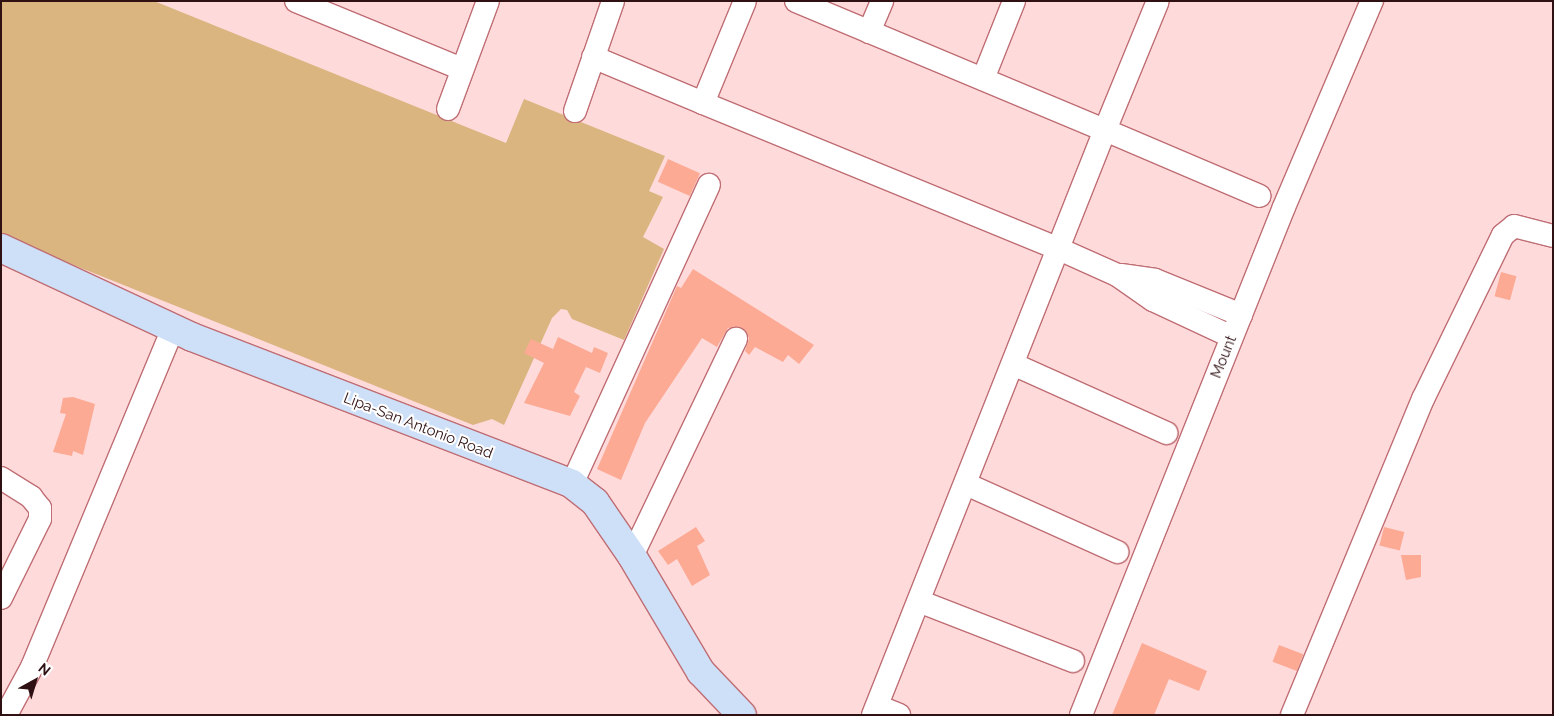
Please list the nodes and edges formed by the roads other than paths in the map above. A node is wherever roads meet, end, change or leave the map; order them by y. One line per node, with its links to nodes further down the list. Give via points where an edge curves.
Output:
1 (296, 1): 12 (street)
2 (488, 1): 12 (street)
3 (613, 1): 11 (street)
4 (745, 1): 14 (street)
5 (796, 1): 10 (street)
6 (882, 1): 10 (street)
7 (1014, 1): 13 (street)
8 (1158, 1): 17 (street)
9 (1372, 1): 24 (street, Mount)
10 (869, 32): 13 (street)
11 (593, 58): 14 (street); 16 (street)
12 (462, 69): 15 (street)
13 (983, 79): 17 (street)
14 (703, 103): 21 (street)
15 (448, 109)
16 (575, 111)
17 (1105, 130): 19 (street); 21 (street)
18 (708, 185): 31 (street)
19 (1260, 196)
20 (1553, 236): 44 (street, via 1514,226 1503,235 1423,399)
21 (1059, 248): 23 (street); 28 (street)
22 (7, 256): 25 (main road, Lipa-San Antonio Road)
23 (1118, 275): 24 (street, via 1155,280); 26 (street, via 1153,300)
24 (1241, 315): 26 (street, Mount)
25 (173, 328): 31 (main road, Lipa-San Antonio Road); 40 (street, via 32,667)
26 (1232, 337): 43 (street, Mount)
27 (736, 339): 34 (street)
28 (1015, 365): 29 (street); 32 (street)
29 (1166, 433)
30 (1, 478): 35 (street, via 31,497 40,508 40,519)
31 (572, 484): 34 (main road, Lipa-San Antonio Road, via 595,502)
32 (966, 484): 33 (street); 37 (street)
33 (1117, 552)
34 (632, 556): 41 (main road, Lipa-San Antonio Road, via 701,672)
35 (7, 573): 36 (street)
36 (1, 598)
37 (921, 602): 38 (street); 39 (street)
38 (1073, 661)
39 (875, 710): 42 (street)
40 (6, 715)
41 (742, 715)
42 (899, 715)
43 (1081, 715)
44 (1292, 715)

